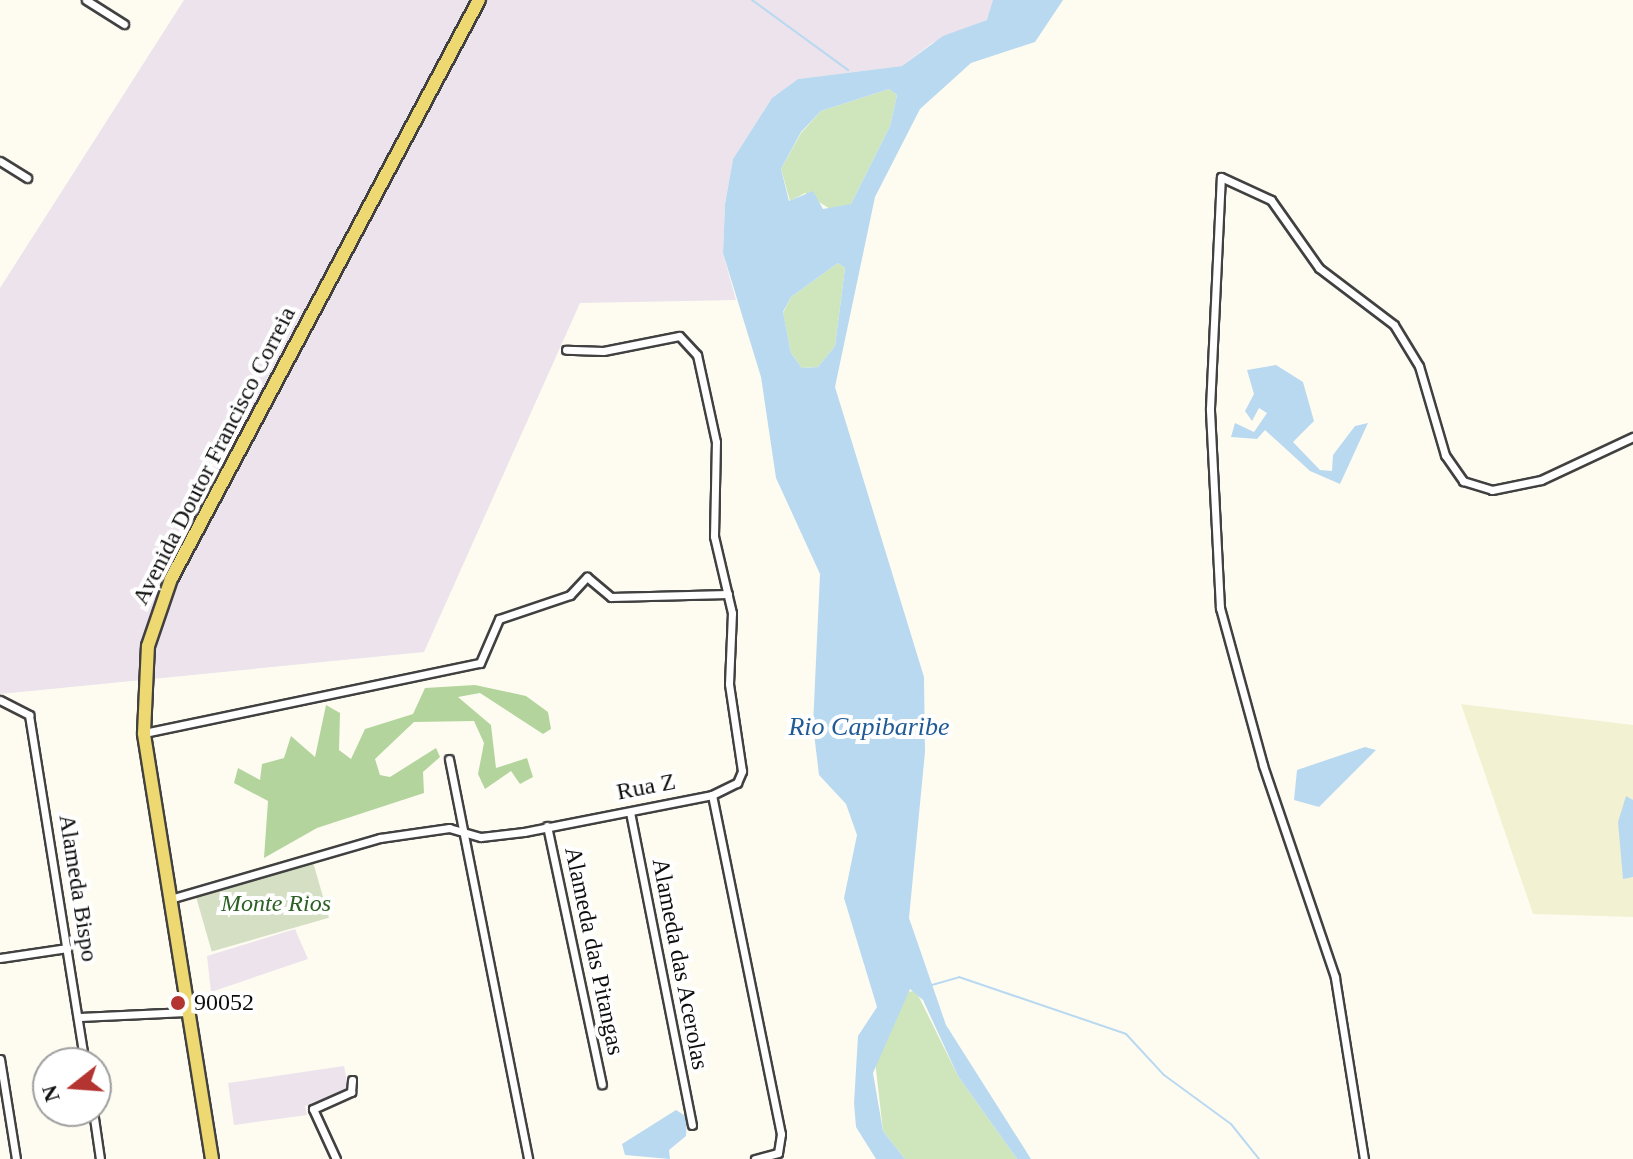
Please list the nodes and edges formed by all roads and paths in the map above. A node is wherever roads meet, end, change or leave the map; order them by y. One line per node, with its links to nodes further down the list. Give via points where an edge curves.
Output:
1 (86, 0): 3 (street)
2 (479, 0): 10 (main road, Avenida Doutor Francisco Correia, via 171,579 148,646)
3 (124, 24)
4 (0, 161): 5 (street)
5 (27, 178)
6 (566, 350): 8 (street, via 679,336 692,344 716,442 713,524)
7 (1633, 437): 33 (street, via 1541,480 1492,490 1463,481 1445,455 1419,366 1394,325 1319,268 1271,200 1221,177 1210,408 1220,608 1263,765 1335,977)
8 (728, 594): 10 (street, via 611,597 587,577 570,595 499,619 480,663); 12 (street, Rua Z, via 729,684 742,771 729,789)
9 (0, 700): 17 (street, Alameda Bispo, via 23,706 30,719)
10 (144, 733): 16 (main road, Avenida Doutor Francisco Correia)
11 (449, 759): 15 (street)
12 (712, 795): 13 (street, Rua Z); 32 (street, via 781,1134 778,1153)
13 (630, 812): 14 (street, Rua Z); 25 (street, Alameda das Acerolas)
14 (547, 826): 15 (street, Rua Z, via 481,837); 24 (street, Alameda das Pitangas)
15 (462, 830): 16 (street, Rua Z, via 380,838); 31 (street)
16 (170, 899): 19 (main road, Avenida Doutor Francisco Correia)
17 (67, 948): 18 (street); 20 (street, Alameda Bispo)
18 (0, 958)
19 (188, 1012): 20 (street); 29 (main road, Avenida Doutor Francisco Correia)
20 (78, 1017): 21 (street, Alameda Bispo)
21 (83, 1047)
22 (0, 1059): 27 (street)
23 (352, 1080): 30 (street, via 351,1092 313,1109)
24 (602, 1084)
25 (692, 1125)
26 (95, 1127): 28 (street)
27 (16, 1159)
28 (100, 1159)
29 (212, 1159)
30 (336, 1159)
31 (528, 1159)
32 (755, 1159)
33 (1364, 1159)

